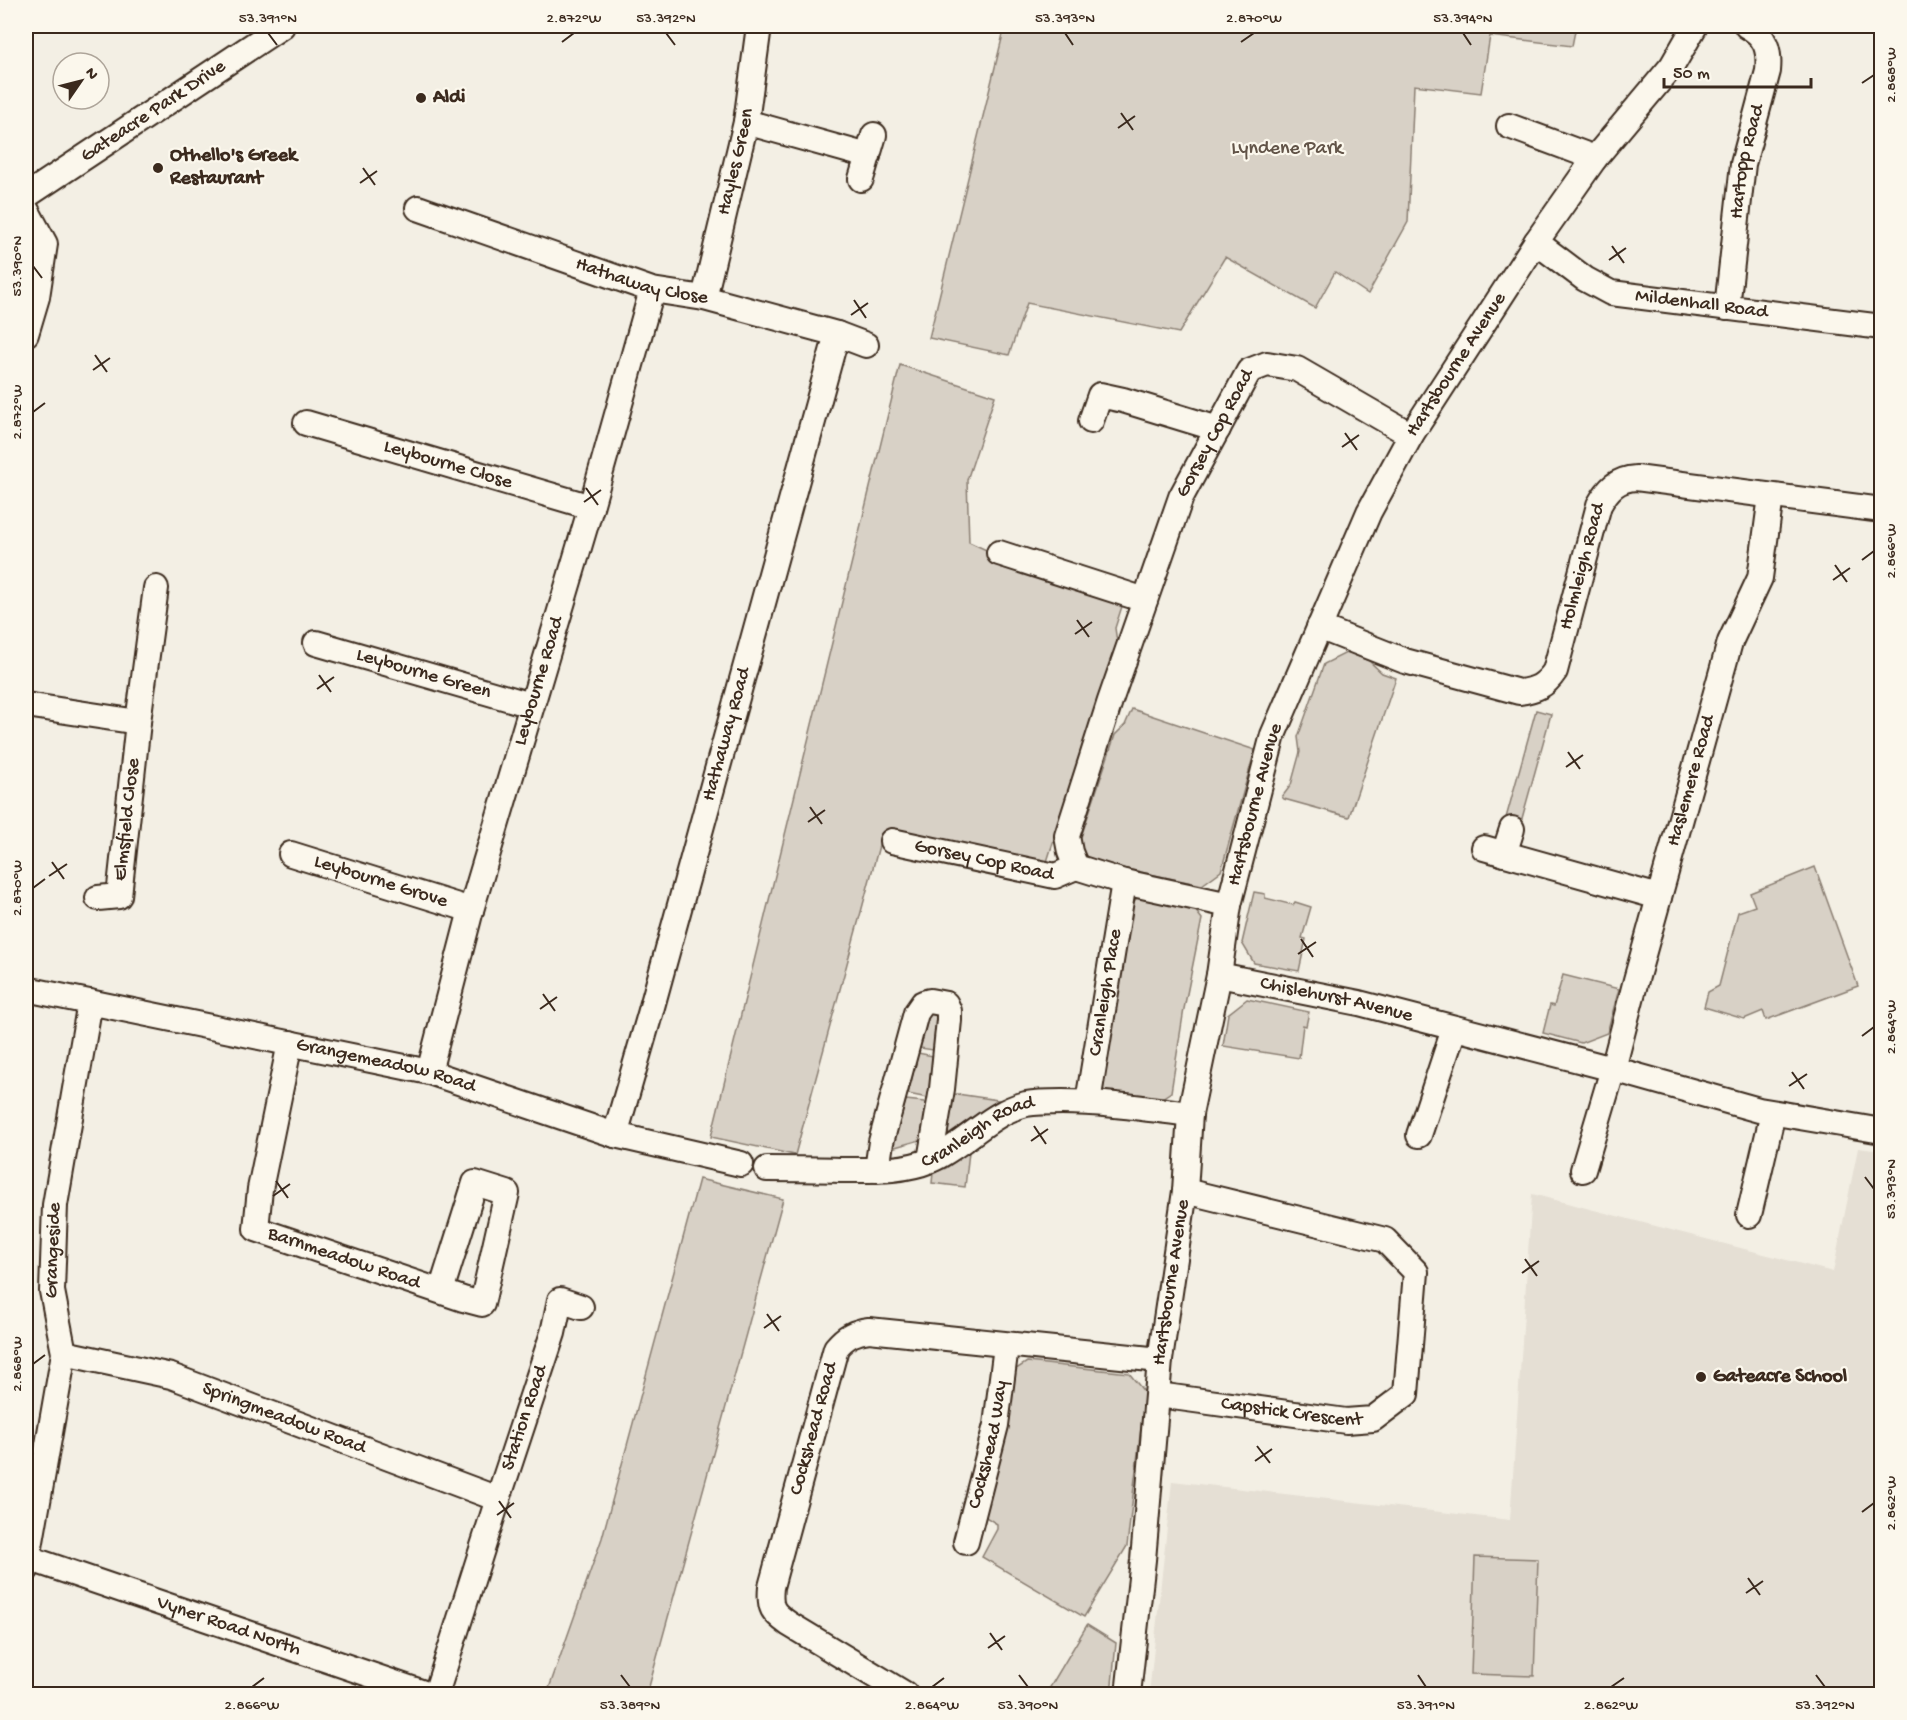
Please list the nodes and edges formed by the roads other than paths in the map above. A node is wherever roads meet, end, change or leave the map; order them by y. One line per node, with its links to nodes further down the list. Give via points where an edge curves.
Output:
1 (282, 26): 5 (street, Gateacre Park Drive)
2 (759, 26): 6 (street, Hayles Green)
3 (1695, 26): 9 (street, Hartsbourne Avenue, via 1672,66)
4 (1747, 26): 16 (street, Hartopp Road, via 1764,40 1768,71 1743,164)
5 (247, 35): 10 (street, Gateacre Park Drive)
6 (746, 122): 8 (street); 15 (street, Hayles Green)
7 (1509, 126): 9 (street)
8 (868, 157)
9 (1595, 158): 13 (street, Hartsbourne Avenue)
10 (26, 196)
11 (418, 208): 14 (street, Hathaway Close)
12 (26, 209): 18 (street, via 45,244 37,297)
13 (1536, 242): 16 (street, Mildenhall Road, via 1611,293); 24 (street, Hartsbourne Avenue)
14 (652, 290): 15 (street, Hathaway Close); 26 (street, Leybourne Road)
15 (704, 298): 19 (street, Hathaway Close)
16 (1727, 308): 17 (street, Mildenhall Road)
17 (1881, 327)
18 (26, 334)
19 (837, 334): 20 (street, Hathaway Close); 56 (street, Hathaway Road)
20 (866, 345)
21 (1091, 421): 23 (street, via 1100,395)
22 (306, 423): 26 (street, Leybourne Close)
23 (1218, 429): 24 (street, Gorsey Cop Road, via 1249,371 1267,364 1297,369); 30 (street, Gorsey Cop Road, via 1181,497)
24 (1411, 435): 31 (street, Hartsbourne Avenue, via 1369,512)
25 (1770, 496): 27 (street, Holmleigh Road); 31 (street, Holmleigh Road, via 1636,478 1611,487 1599,505 1555,671 1540,688 1531,691 1519,692 1405,661); 41 (street, Haslemere Road, via 1760,578 1730,642)
26 (591, 507): 34 (street, Leybourne Road)
27 (1881, 510)
28 (999, 553): 30 (street)
29 (156, 588): 35 (street, Elmsfield Close)
30 (1144, 600): 39 (street, Gorsey Cop Road, via 1067,836)
31 (1319, 627): 43 (street, Hartsbourne Avenue, via 1273,735)
32 (316, 643): 34 (street, Leybourne Green)
33 (26, 705): 35 (street)
34 (531, 705): 44 (street, Leybourne Road)
35 (138, 722): 42 (street, Elmsfield Close, via 119,896)
36 (1512, 829): 41 (street, via 1494,851)
37 (892, 841): 39 (street, Gorsey Cop Road, via 1055,876)
38 (291, 854): 44 (street, Leybourne Grove)
39 (1076, 867): 40 (street, Gorsey Cop Road)
40 (1124, 882): 43 (street, Gorsey Cop Road); 52 (street, Cranleigh Place)
41 (1659, 897): 50 (street, Haslemere Road)
42 (98, 898)
43 (1229, 905): 45 (street, Hartsbourne Avenue)
44 (471, 910): 51 (street, Leybourne Road)
45 (1219, 975): 48 (street, Chislehurst Avenue, via 1359,1003); 54 (street, Hartsbourne Avenue)
46 (26, 989): 47 (street, Grangemeadow Road)
47 (90, 1002): 49 (street, Grangemeadow Road); 68 (street, Grangeside, via 55,1205 52,1291)
48 (1454, 1029): 50 (street, Chislehurst Avenue); 57 (street)
49 (290, 1043): 51 (street, Grangemeadow Road); 65 (street, Barnmeadow Road, via 260,1189 256,1229)
50 (1613, 1069): 53 (street, Chislehurst Avenue); 62 (street)
51 (429, 1072): 56 (street, Grangemeadow Road)
52 (1088, 1102): 54 (street, Cranleigh Road); 58 (street, Cranleigh Road, via 1038,1102 1017,1107)
53 (1773, 1113): 55 (street, Chislehurst Avenue); 64 (street)
54 (1190, 1114): 63 (street, Hartsbourne Avenue)
55 (1881, 1131)
56 (615, 1134): 59 (street, Grangemeadow Road)
57 (1419, 1135)
58 (930, 1160): 61 (street, Cranleigh Road, via 902,1169); 61 (street, via 949,1011 946,1004 930,1001 923,1003 916,1013)
59 (741, 1164)
60 (767, 1168): 61 (street, Cranleigh Road)
61 (877, 1170)
62 (1583, 1170)
63 (1185, 1191): 69 (street, Hartsbourne Avenue); 70 (street, Capstick Crescent, via 1385,1240 1416,1272 1406,1394 1373,1419 1346,1420)
64 (1749, 1215)
65 (441, 1291): 65 (street, Barnmeadow Road, via 482,1304 507,1193 475,1183)
66 (581, 1307): 71 (street, Station Road, via 560,1300 553,1333)
67 (1006, 1346): 69 (street, Cockshead Road); 72 (street, Cockshead Way, via 996,1425); 76 (street, Cockshead Road, via 869,1330 855,1332 836,1348 770,1602 776,1615 789,1624)
68 (64, 1353): 71 (street, Springmeadow Road, via 171,1376); 73 (street, Grangeside)
69 (1160, 1360): 70 (street, Hartsbourne Avenue)
70 (1158, 1395): 77 (street, Hartsbourne Avenue)
71 (498, 1499): 75 (street, Station Road)
72 (966, 1542)
73 (27, 1564): 74 (street, Vyner Road North)
74 (427, 1695)
75 (436, 1695)
76 (905, 1695)
77 (1128, 1695)

